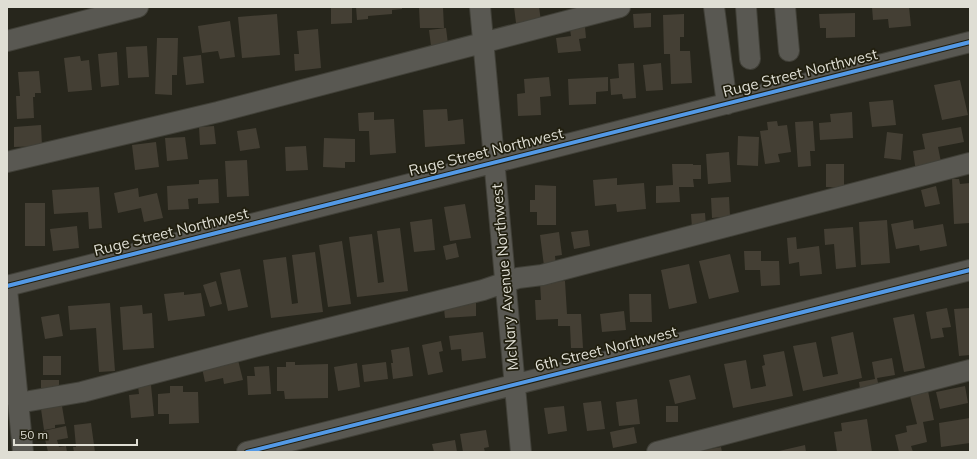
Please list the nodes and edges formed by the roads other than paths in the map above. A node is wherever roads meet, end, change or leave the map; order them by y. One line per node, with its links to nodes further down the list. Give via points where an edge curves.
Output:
1 (138, 7): 7 (street)
2 (480, 7): 8 (street, McNary Avenue Northwest)
3 (620, 7): 8 (street)
4 (714, 7): 12 (street)
5 (746, 7): 11 (street)
6 (785, 7): 10 (street)
7 (7, 41)
8 (484, 42): 13 (street, via 218,112); 14 (street, McNary Avenue Northwest)
9 (970, 42): 12 (street, Ruge Street Northwest)
10 (789, 51)
11 (750, 59)
12 (727, 104): 14 (street, Ruge Street Northwest)
13 (7, 162)
14 (494, 163): 17 (street, McNary Avenue Northwest); 18 (street, Ruge Street Northwest)
15 (970, 163): 17 (street)
16 (970, 270): 20 (street, 6th Street Northwest)
17 (506, 283): 20 (street, McNary Avenue Northwest); 21 (street, via 82,392)
18 (7, 291): 21 (street)
19 (970, 370): 25 (street)
20 (515, 384): 23 (street, 6th Street Northwest); 24 (street, McNary Avenue Northwest)
21 (18, 403): 22 (street)
22 (23, 452)
23 (247, 452)
24 (521, 452)
25 (657, 452)

